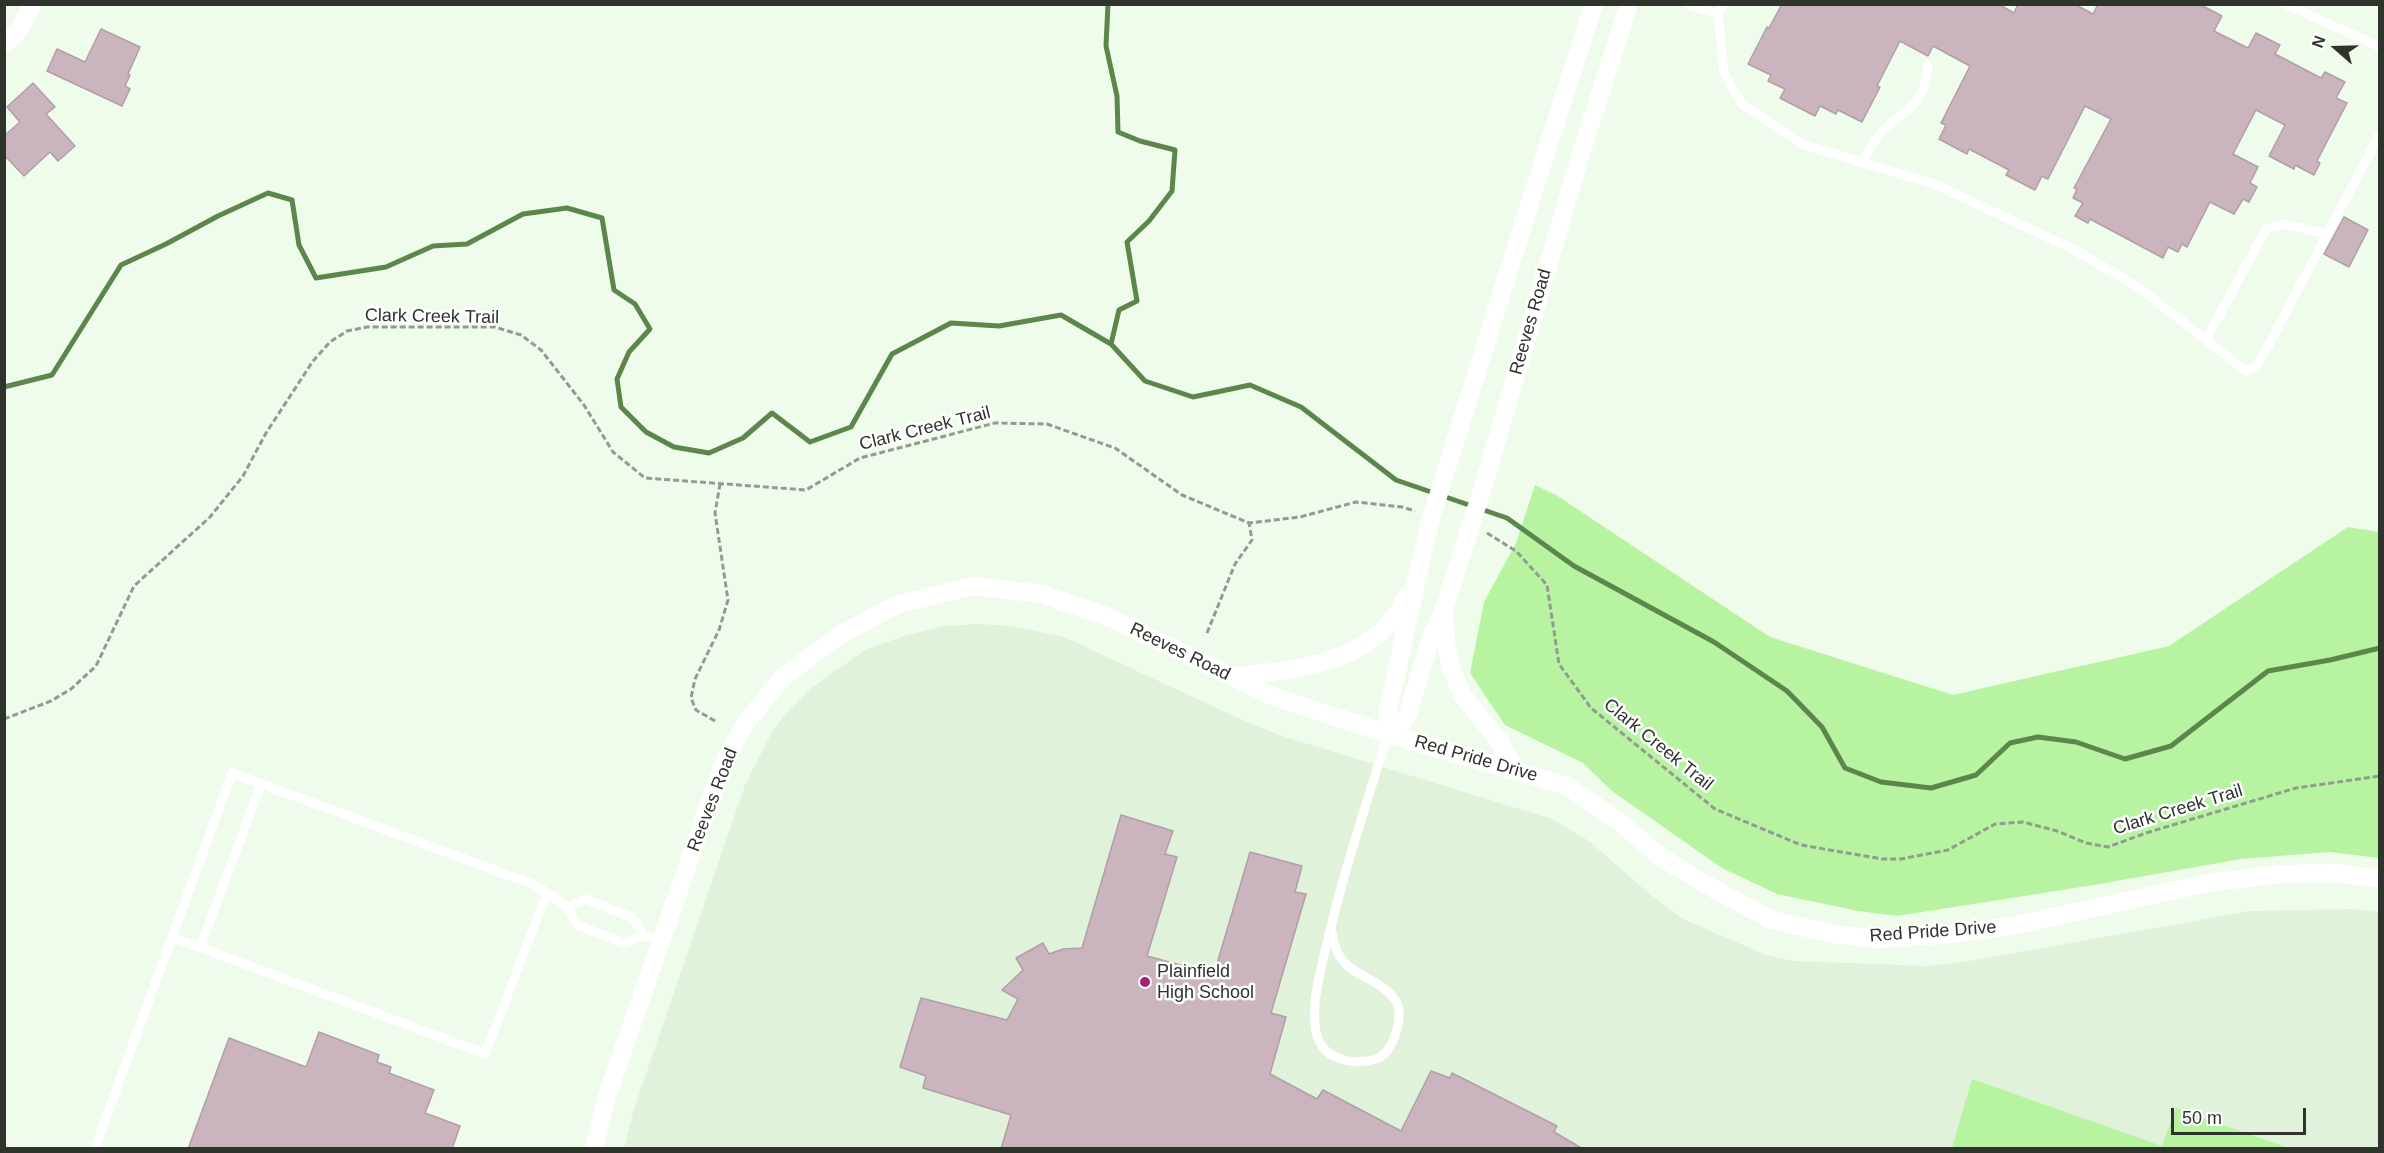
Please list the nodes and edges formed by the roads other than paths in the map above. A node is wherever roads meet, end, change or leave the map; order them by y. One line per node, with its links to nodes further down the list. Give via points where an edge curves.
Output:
1 (33, 4): 8 (street, via 19,30)
2 (1594, 4): 15 (street, Reeves Road, via 1443,480 1427,519)
3 (1629, 4): 16 (street, Reeves Road, via 1573,180 1472,534)
4 (1687, 4): 7 (lane)
5 (1723, 4): 7 (lane)
6 (2285, 4): 9 (lane)
7 (1718, 14): 12 (lane, via 1724,73 1742,104 1804,145)
8 (4, 45)
9 (2379, 47)
10 (1928, 66): 12 (lane, via 1920,98 1878,137)
11 (2379, 135): 13 (lane)
12 (1862, 162): 14 (lane, via 1934,184 2073,249 2138,287)
13 (2327, 234): 14 (lane, via 2285,224 2266,229); 14 (lane, via 2258,365 2246,371)
14 (2206, 340)
15 (1418, 575): 17 (street, via 1394,619 1354,651 1330,662 1298,669); 18 (street, Reeves Road, via 1388,710)
16 (1444, 609): 18 (street, Reeves Road, via 1407,717); 19 (street, via 1446,644 1463,696 1500,742)
17 (1233, 677): 18 (street, Reeves Road, via 1272,696); 26 (street, Reeves Road, via 1106,616 1041,594 974,586 899,604 841,634 783,677 745,724 723,764)
18 (1388, 734): 19 (street, Red Pride Drive); 24 (lane)
19 (1516, 771): 21 (street, Red Pride Drive, via 1567,786 1617,820 1662,858 1713,890 1772,920 1833,934 1875,939 1989,929 2208,883 2279,874 2338,873)
20 (261, 784): 22 (lane, via 535,885); 25 (lane, via 232,773); 27 (lane)
21 (2379, 879)
22 (547, 893): 23 (lane); 27 (lane, via 485,1054)
23 (568, 907): 26 (lane, via 585,899 633,918); 26 (lane, via 577,925 624,943)
24 (1331, 926): 24 (lane, via 1319,974 1315,1025 1321,1046 1335,1057 1359,1063 1380,1059 1391,1046 1400,1023 1398,1003 1384,987 1344,962 1334,947)
25 (172, 938): 27 (lane); 28 (lane)
26 (652, 938): 29 (street, Reeves Road)
27 (200, 948)
28 (94, 1149)
29 (594, 1149)

